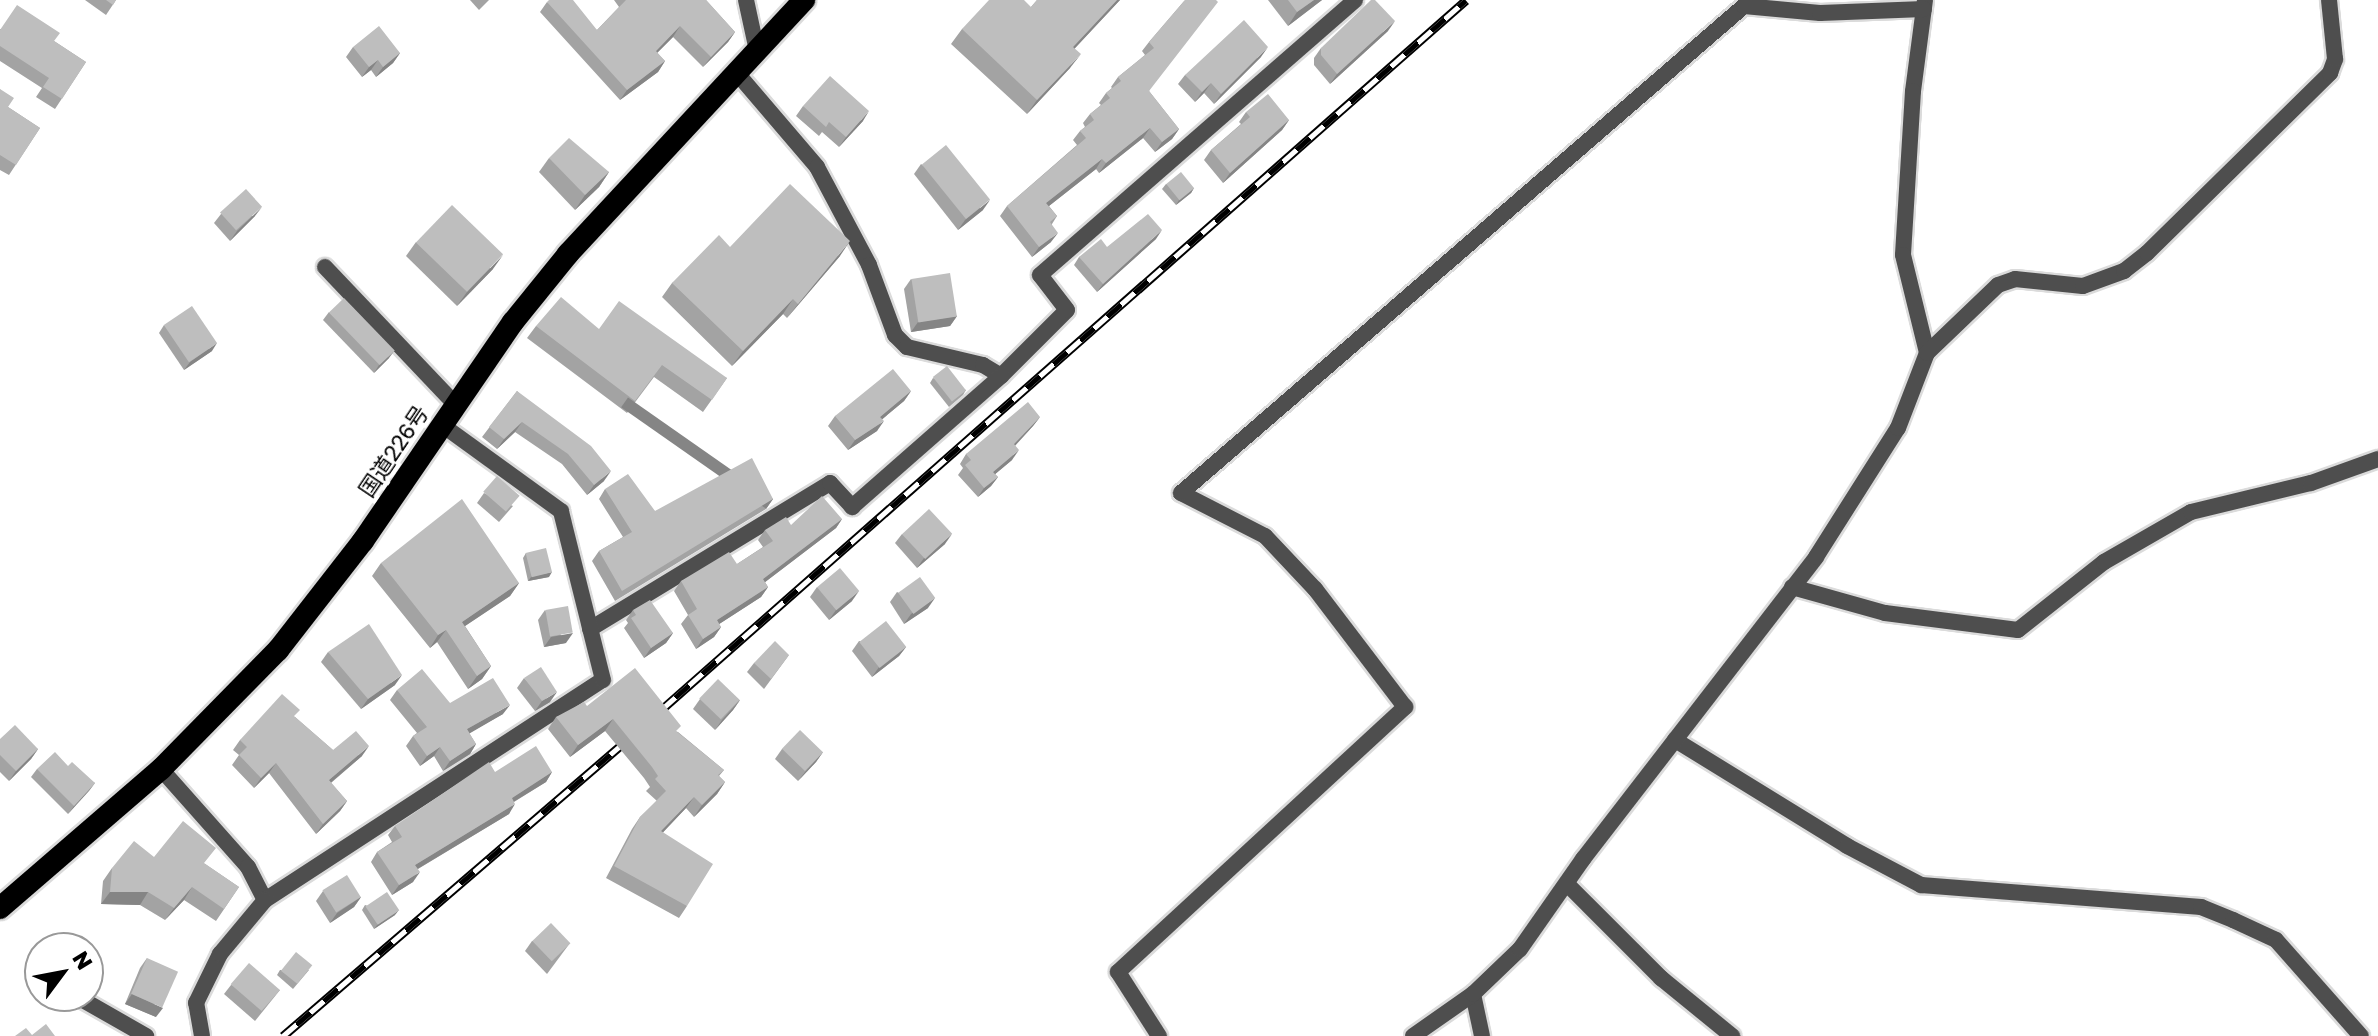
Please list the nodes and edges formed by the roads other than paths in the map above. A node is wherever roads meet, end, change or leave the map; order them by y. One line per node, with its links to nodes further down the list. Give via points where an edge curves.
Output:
1 (746, 0): 6 (street)
2 (804, 0): 6 (highway, 国道226号)
3 (1355, 0): 10 (street, via 1040,275 1067,310)
4 (2329, 0): 9 (street, via 2335,59 2330,73 2147,253 2124,271 2083,286 2015,279 1998,285)
5 (1925, 5): 9 (street, via 1913,91 1903,255); 25 (street, via 1820,13 1744,6 1181,493 1265,536 1315,589 1405,707 1118,972)
6 (757, 51): 7 (highway, 国道226号)
7 (736, 72): 10 (street, via 817,167 869,265 895,335 907,347 983,365); 11 (highway, 国道226号, via 568,254)
8 (325, 267): 11 (street)
9 (1927, 353): 14 (street, via 1898,428)
10 (1001, 376): 15 (street, via 852,507 830,483)
11 (456, 405): 12 (highway, 国道226号)
12 (442, 425): 15 (street, via 561,511); 17 (highway, 国道226号, via 363,541 278,650)
13 (2378, 459): 14 (street, via 2311,483 2191,512 2104,562 2018,630 1885,613)
14 (1792, 587): 16 (street)
15 (590, 629): 19 (street, via 603,680)
16 (1675, 740): 18 (street); 29 (street, via 1921,885 2201,907 2233,920 2276,940)
17 (161, 769): 19 (street, via 248,867); 20 (highway, 国道226号)
18 (1568, 885): 21 (street, via 1520,949); 28 (street, via 1661,978)
19 (265, 900): 24 (street, via 220,954 196,1003)
20 (0, 908)
21 (1473, 994): 26 (street); 27 (street)
22 (104, 1012): 23 (street)
23 (146, 1036)
24 (202, 1036)
25 (1159, 1036)
26 (1413, 1036)
27 (1482, 1036)
28 (1732, 1036)
29 (2361, 1036)

